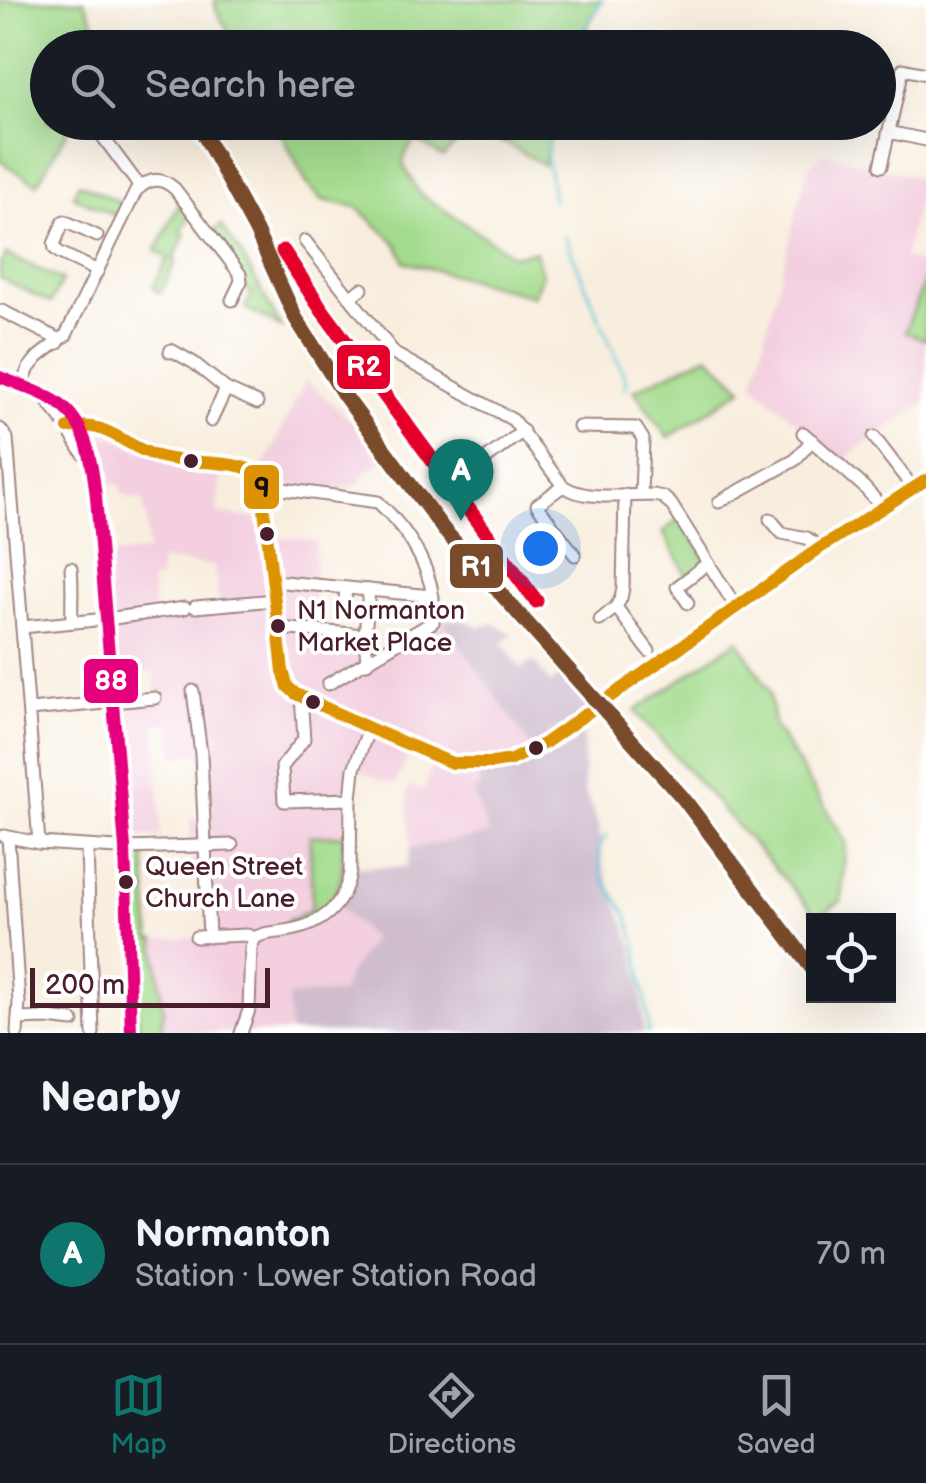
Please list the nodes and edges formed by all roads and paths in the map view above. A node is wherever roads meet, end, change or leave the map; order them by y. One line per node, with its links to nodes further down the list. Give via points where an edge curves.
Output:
1 (926, 74): 2 (street, via 903,69)
2 (896, 98)
3 (896, 134): 6 (street)
4 (105, 140): 8 (street)
5 (886, 140): 7 (street)
6 (926, 140)
7 (880, 166)
8 (140, 187): 11 (street); 14 (street, via 152,179 175,189 240,274)
9 (97, 236): 11 (street, via 64,221 54,244)
10 (305, 241): 13 (street)
11 (98, 271): 16 (street)
12 (362, 288): 13 (street)
13 (350, 297): 29 (street, via 395,354)
14 (232, 300)
15 (2, 311): 16 (street)
16 (58, 343): 19 (street, via 38,356)
17 (170, 352): 20 (street)
18 (0, 377): 19 (street)
19 (21, 386): 21 (street)
20 (226, 388): 22 (street); 24 (street)
21 (44, 396): 23 (street); 28 (street)
22 (257, 403)
23 (59, 404): 27 (street); 28 (street)
24 (210, 421)
25 (579, 426): 38 (street, via 636,428 643,439)
26 (0, 428): 58 (street, via 7,438)
27 (101, 429): 28 (street); 31 (street); 33 (street, via 160,457 249,468)
28 (76, 430): 31 (street, via 82,452)
29 (523, 431): 32 (street); 35 (street)
30 (874, 437): 36 (street)
31 (90, 454): 55 (street)
32 (483, 461)
33 (260, 480): 46 (street); 49 (street, via 368,497 382,505 422,557)
34 (926, 480): 36 (street)
35 (563, 486): 37 (street, via 572,493); 43 (street, via 537,505)
36 (913, 488): 40 (street)
37 (624, 495): 38 (street); 52 (street, via 623,588)
38 (641, 496): 44 (street, via 671,504)
39 (719, 502): 40 (street, via 794,460 807,437)
40 (882, 507): 42 (street)
41 (777, 522): 42 (street, via 782,533)
42 (820, 548): 53 (street)
43 (575, 556)
44 (708, 563): 51 (street, via 677,586); 53 (street)
45 (71, 568): 57 (street)
46 (273, 581): 47 (street); 50 (street)
47 (346, 588): 48 (street); 54 (street)
48 (369, 590): 49 (street); 60 (street)
49 (432, 596): 62 (street, via 433,622)
50 (275, 600): 55 (street); 59 (street)
51 (688, 603)
52 (616, 606): 56 (street); 61 (street)
53 (736, 607): 69 (street, via 511,760 452,763)
54 (344, 612)
55 (106, 620): 57 (street); 67 (street)
56 (600, 620)
57 (72, 621): 58 (street)
58 (22, 627): 68 (street)
59 (278, 628): 60 (street); 65 (street, via 285,682)
60 (365, 635): 62 (street)
61 (648, 650)
62 (366, 663): 63 (street)
63 (328, 684)
64 (193, 691): 73 (street)
65 (296, 694): 69 (street); 70 (street, via 304,739 282,767 284,801)
66 (156, 698): 67 (street)
67 (109, 703): 68 (street); 76 (street)
68 (29, 710): 72 (street)
69 (368, 728): 70 (street)
70 (351, 799): 77 (street, via 350,872 340,902 306,928)
71 (4, 836): 72 (street); 79 (street)
72 (39, 842): 75 (street)
73 (204, 845): 74 (street); 76 (street); 77 (street, via 202,937)
74 (232, 845)
75 (86, 848): 76 (street); 81 (street)
76 (121, 848): 82 (street)
77 (255, 938): 80 (street)
78 (72, 1021): 79 (street, via 48,1018)
79 (18, 1026)
80 (242, 1032)
81 (93, 1033)
82 (131, 1033)

